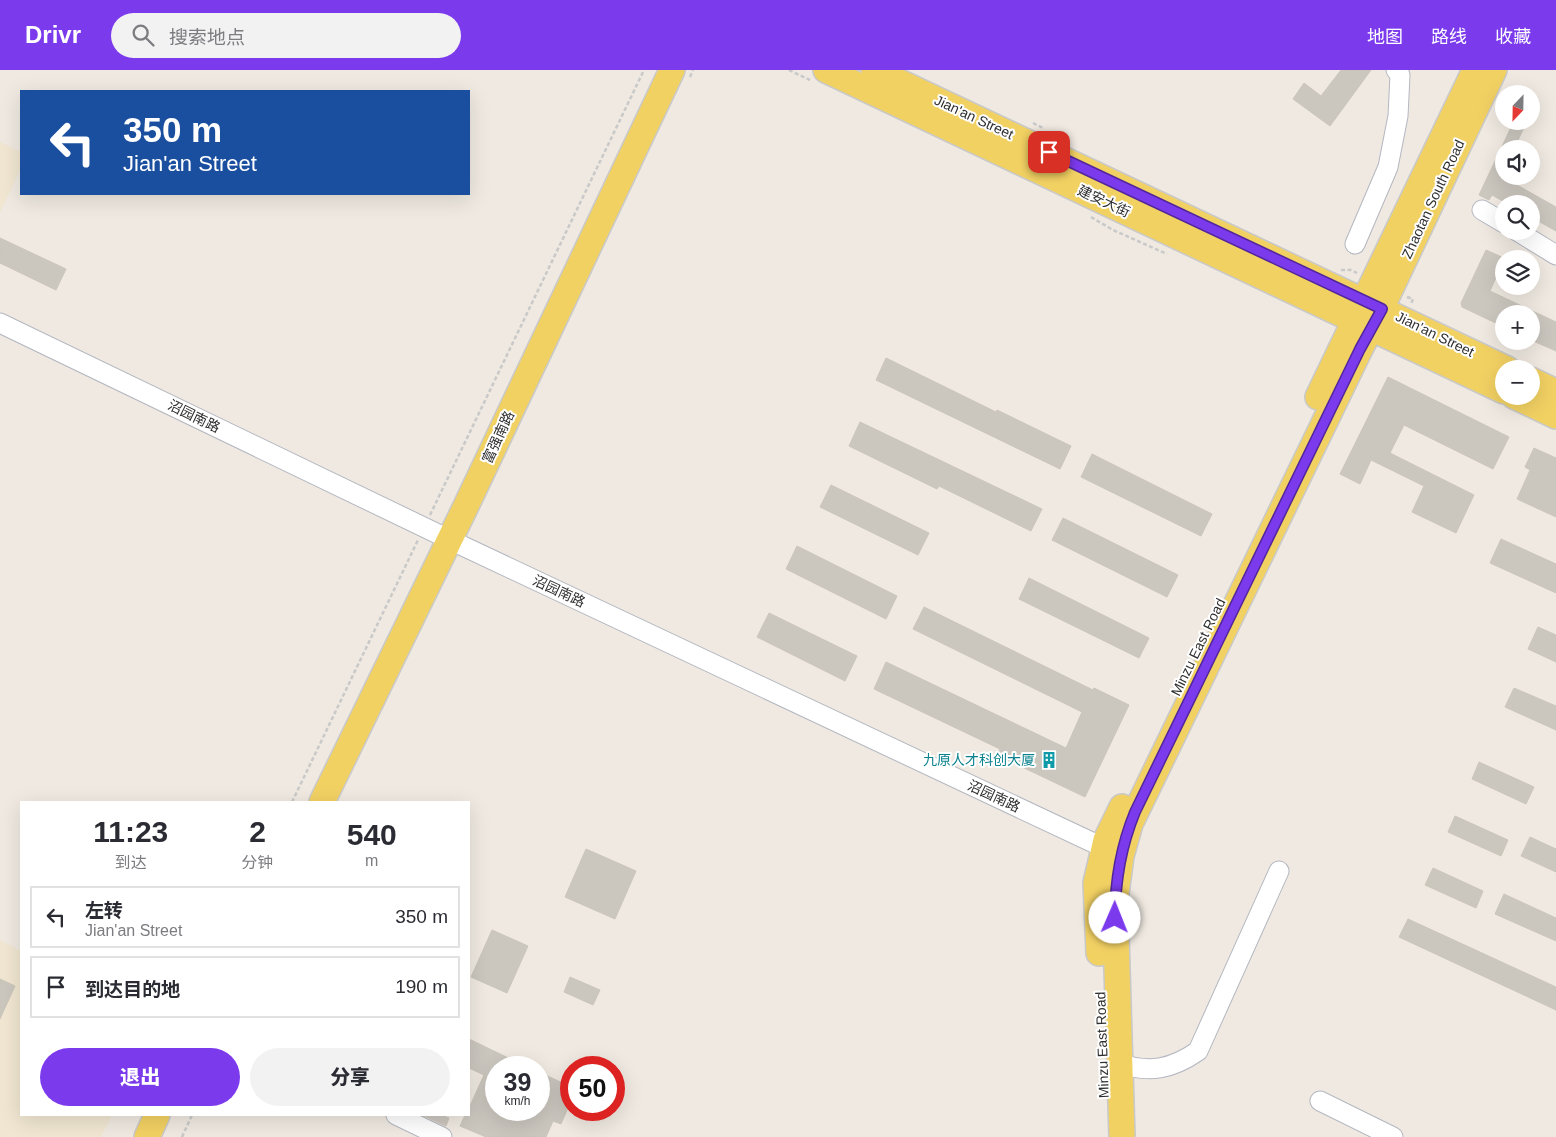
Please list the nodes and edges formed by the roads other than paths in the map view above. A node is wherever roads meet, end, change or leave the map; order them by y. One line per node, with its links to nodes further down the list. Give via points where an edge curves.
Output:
1 (657, 70): 21 (main road, 富强南路)
2 (672, 70): 21 (main road, 富强南路)
3 (826, 70): 13 (main road, 建安大街)
4 (874, 70): 13 (main road, Jian'an Street)
5 (1396, 70): 11 (street, via 1400,75 1398,116 1388,167)
6 (1475, 70): 13 (main road, Zhaotan South Road)
7 (1494, 70): 13 (main road, Zhaotan South Road)
8 (1482, 210): 9 (street)
9 (1495, 218)
10 (1531, 240): 12 (street)
11 (1355, 244)
12 (1556, 255)
13 (1371, 318): 15 (main road, Jian'an Street); 17 (main road, Jian'an Street); 24 (main road, Minzu East Road, via 1262,551); 24 (main road, Minzu East Road, via 1106,840)
14 (0, 323): 21 (street, 沼园南路)
15 (1495, 364)
16 (1540, 384): 18 (main road)
17 (1495, 386)
18 (1556, 392)
19 (1533, 405): 20 (main road)
20 (1556, 416)
21 (436, 533): 22 (main road, 富强南路); 23 (main road, 富强南路); 24 (street, 沼园南路)
22 (307, 801)
23 (322, 801)
24 (1113, 852): 26 (main road, Minzu East Road, via 1117,877); 34 (main road, Minzu East Road, via 1096,884)
25 (1279, 871): 26 (street, via 1198,1051 1184,1061 1161,1069 1136,1069)
26 (1119, 1063): 35 (main road, Minzu East Road)
27 (1320, 1101): 36 (street)
28 (157, 1116): 31 (main road)
29 (172, 1116): 32 (main road)
30 (398, 1116): 33 (street)
31 (147, 1137)
32 (162, 1137)
33 (442, 1137)
34 (1106, 1137)
35 (1122, 1137)
36 (1393, 1137)

